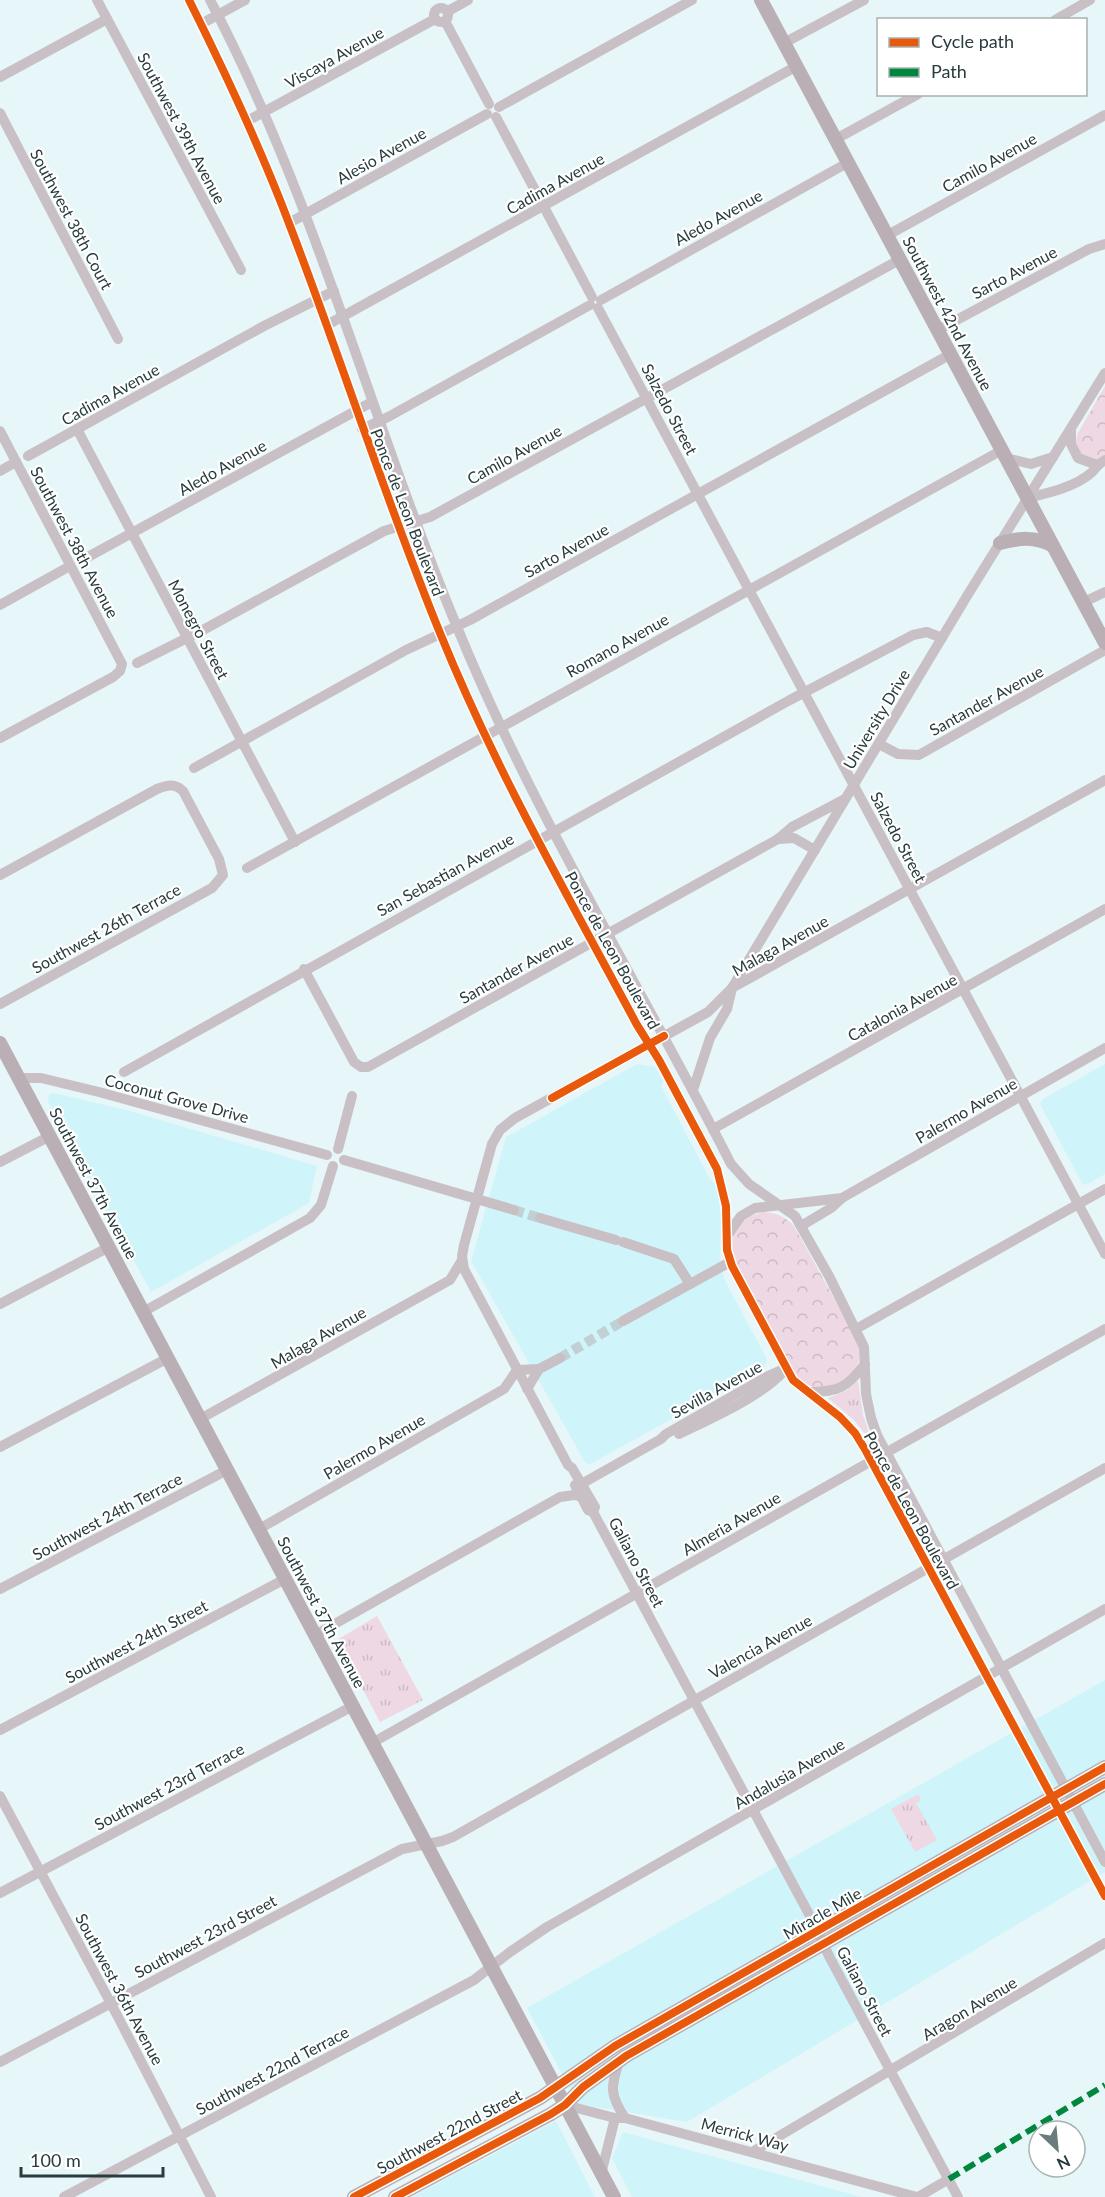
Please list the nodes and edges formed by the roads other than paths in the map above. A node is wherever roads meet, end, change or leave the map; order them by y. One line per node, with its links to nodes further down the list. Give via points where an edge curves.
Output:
1 (97, 0): 13 (street, Southwest 39th Avenue)
2 (189, 0): 14 (street, Ponce de Leon Boulevard)
3 (210, 0): 11 (street, Ponce de Leon Boulevard)
4 (244, 0): 11 (street)
5 (468, 0): 10 (street, Viscaya Avenue)
6 (692, 0): 19 (street, Alesio Avenue)
7 (760, 0): 15 (main road, Southwest 42nd Avenue)
8 (864, 0): 15 (street)
9 (1090, 0): 12 (street)
10 (440, 12): 19 (street, Salzedo Street); 21 (street, Viscaya Avenue)
11 (218, 15): 14 (street); 21 (street, Ponce de Leon Boulevard)
12 (1058, 18)
13 (107, 19): 17 (street); 32 (street, Southwest 39th Avenue)
14 (201, 24): 23 (street, Ponce de Leon Boulevard)
15 (784, 43): 16 (main road, Southwest 42nd Avenue)
16 (797, 66): 24 (main road, Southwest 42nd Avenue); 26 (street, Cadima Avenue)
17 (0, 76)
18 (914, 96): 24 (street)
19 (493, 111): 26 (street, Salzedo Street); 27 (street, Alesio Avenue)
20 (0, 113): 39 (street, Southwest 38th Court)
21 (263, 114): 23 (street, Viscaya Avenue); 27 (street, Ponce de Leon Boulevard)
22 (1105, 115): 29 (street, Camilo Avenue)
23 (247, 121): 28 (street, Ponce de Leon Boulevard)
24 (836, 139): 25 (main road, Southwest 42nd Avenue)
25 (849, 162): 29 (main road, Southwest 42nd Avenue); 35 (street, Aledo Avenue)
26 (543, 207): 35 (street, Salzedo Street); 36 (street, Cadima Avenue)
27 (305, 215): 28 (street, Alesio Avenue); 33 (street, Ponce de Leon Boulevard)
28 (289, 223): 34 (street, Ponce de Leon Boulevard)
29 (888, 235): 31 (main road, Southwest 42nd Avenue)
30 (1105, 244): 38 (street, Sarto Avenue)
31 (901, 259): 38 (main road, Southwest 42nd Avenue); 42 (street, Camilo Avenue)
32 (241, 270)
33 (334, 291): 34 (street, Cadima Avenue); 36 (street, Ponce de Leon Boulevard)
34 (318, 299): 37 (street, Ponce de Leon Boulevard); 46 (street, Cadima Avenue)
35 (595, 303): 42 (street, Salzedo Street); 45 (street, Aledo Avenue)
36 (343, 318): 37 (street, Cadima Avenue); 43 (street, Ponce de Leon Boulevard)
37 (327, 325): 44 (street, Ponce de Leon Boulevard)
38 (938, 330): 40 (main road, Southwest 42nd Avenue)
39 (118, 339)
40 (951, 354): 50 (main road, Southwest 42nd Avenue); 56 (street, Sarto Avenue)
41 (1105, 373): 48 (street, University Drive)
42 (647, 398): 56 (street, Salzedo Street); 58 (street, Camilo Avenue)
43 (372, 402): 44 (street, Aledo Avenue); 45 (street, Ponce de Leon Boulevard)
44 (356, 410): 47 (street, Ponce de Leon Boulevard); 60 (street, Aledo Avenue)
45 (379, 422): 47 (street, Aledo Avenue); 58 (street, Ponce de Leon Boulevard)
46 (77, 429): 51 (street, Cadima Avenue); 60 (street, Monegro Street)
47 (362, 429): 59 (street, Ponce de Leon Boulevard)
48 (1071, 430): 52 (street, University Drive); 54 (street, via 1071,444 1078,458)
49 (0, 431): 53 (street, Southwest 38th Avenue)
50 (1004, 454): 52 (street, via 1031,464); 57 (main road, Southwest 42nd Avenue); 65 (street, Romano Avenue)
51 (28, 456)
52 (1053, 457): 57 (street, University Drive)
53 (16, 462): 55 (street); 64 (street, Southwest 38th Avenue)
54 (1101, 462): 57 (street, via 1092,472 1059,491)
55 (0, 471)
56 (698, 494): 65 (street, Salzedo Street); 69 (street, Sarto Avenue)
57 (1027, 498): 61 (street, University Drive); 62 (main road, Southwest 42nd Avenue)
58 (415, 522): 59 (street, Camilo Avenue); 69 (street, Ponce de Leon Boulevard)
59 (398, 527): 70 (street, Ponce de Leon Boulevard); 71 (street, Camilo Avenue)
60 (132, 533): 63 (street, Aledo Avenue); 71 (street, Monegro Street)
61 (1000, 543): 62 (main road, via 1025,538); 72 (street, University Drive)
62 (1053, 546): 67 (main road, Southwest 42nd Avenue)
63 (86, 558)
64 (70, 566): 68 (street); 79 (street, Southwest 38th Avenue, via 122,667 113,677)
65 (749, 590): 76 (street, Salzedo Street); 77 (street, Romano Avenue)
66 (1105, 592): 67 (street)
67 (1084, 602): 73 (main road, Southwest 42nd Avenue)
68 (0, 605)
69 (456, 626): 70 (street, Sarto Avenue); 77 (street, Ponce de Leon Boulevard)
70 (440, 634): 78 (street, Ponce de Leon Boulevard); 80 (street, Sarto Avenue)
71 (187, 637): 75 (street, Camilo Avenue); 80 (street, Monegro Street)
72 (942, 638): 76 (street, San Sebastian Avenue, via 927,632 913,635); 81 (street, University Drive)
73 (1105, 643)
74 (1105, 650): 81 (street, Santander Avenue, via 922,753 898,754)
75 (137, 663)
76 (804, 693): 84 (street, Salzedo Street); 86 (street, San Sebastian Avenue)
77 (500, 728): 78 (street, Romano Avenue); 86 (street, Ponce de Leon Boulevard)
78 (484, 736): 88 (street, Ponce de Leon Boulevard); 89 (street, Romano Avenue)
79 (0, 738)
80 (242, 741): 82 (street, Sarto Avenue); 89 (street, Monegro Street)
81 (879, 744): 84 (street, University Drive)
82 (194, 768)
83 (1105, 780): 93 (street, Malaga Avenue)
84 (855, 786): 85 (street, University Drive); 93 (street, Salzedo Street)
85 (846, 798): 87 (street, Santander Avenue); 90 (street, University Drive)
86 (554, 831): 88 (street, San Sebastian Avenue); 95 (street, Ponce de Leon Boulevard)
87 (778, 838): 90 (street, via 794,838); 95 (street, Santander Avenue)
88 (538, 840): 96 (street, Ponce de Leon Boulevard); 97 (street, San Sebastian Avenue)
89 (295, 842): 91 (street, Romano Avenue)
90 (815, 850): 98 (street, University Drive)
91 (247, 867)
92 (0, 875): 100 (street, Southwest 26th Terrace, via 157,789 176,785 183,791 219,859 223,875 212,888)
93 (910, 890): 98 (street, Malaga Avenue); 99 (street, Salzedo Street)
94 (1105, 909): 99 (street, Catalonia Avenue)
95 (609, 934): 96 (street, Santander Avenue); 101 (street, Ponce de Leon Boulevard)
96 (593, 943): 97 (street, Santander Avenue, via 372,1065 361,1067 352,1058); 103 (street, Ponce de Leon Boulevard)
97 (304, 969): 105 (street, San Sebastian Avenue)
98 (732, 988): 101 (street, Malaga Avenue, via 708,1012); 107 (street, University Drive)
99 (963, 989): 109 (street, Salzedo Street); 110 (street, Catalonia Avenue)
100 (0, 1004)
101 (664, 1036): 103 (street, Malaga Avenue); 107 (street, Ponce de Leon Boulevard)
102 (0, 1043): 106 (main road, Southwest 37th Avenue)
103 (650, 1044): 119 (street, Malaga Avenue, via 506,1124 492,1144); 125 (street, Ponce de Leon Boulevard, via 717,1169 725,1200)
104 (1105, 1048): 109 (street, Palermo Avenue)
105 (124, 1072)
106 (18, 1078): 111 (main road, Southwest 37th Avenue); 113 (street, Coconut Grove Drive, via 41,1078)
107 (693, 1090): 110 (street, Ponce de Leon Boulevard)
108 (352, 1096): 112 (street)
109 (1021, 1096): 118 (street, Palermo Avenue); 121 (street, Salzedo Street)
110 (713, 1130): 120 (street, Ponce de Leon Boulevard, via 737,1173)
111 (50, 1136): 115 (street); 126 (main road, Southwest 37th Avenue)
112 (338, 1149): 113 (street); 114 (street)
113 (327, 1155): 116 (street)
114 (344, 1160): 116 (street); 119 (street)
115 (0, 1162)
116 (333, 1166): 134 (street, via 322,1203 312,1216)
117 (1105, 1189): 121 (street)
118 (842, 1198): 120 (street, Palermo Avenue); 124 (street, Palermo Avenue)
119 (477, 1199): 122 (street); 129 (street, Malaga Avenue, via 463,1249)
120 (778, 1204): 124 (street, Ponce de Leon Boulevard); 125 (street, Palermo Avenue, via 745,1212)
121 (1079, 1204): 127 (street, Salzedo Street); 136 (street)
122 (514, 1210)
123 (540, 1218): 132 (street, via 674,1259)
124 (801, 1226): 136 (street, Ponce de Leon Boulevard)
125 (727, 1237): 128 (street, Ponce de Leon Boulevard)
126 (109, 1247): 133 (street); 134 (main road, Southwest 37th Avenue)
127 (1105, 1254)
128 (730, 1262): 132 (street); 141 (street, Ponce de Leon Boulevard)
129 (464, 1266): 130 (street, Malaga Avenue); 131 (street, Galiano Street)
130 (450, 1280): 131 (street); 147 (street, Malaga Avenue)
131 (470, 1283): 143 (street, Galiano Street)
132 (690, 1284): 135 (street)
133 (0, 1304)
134 (143, 1312): 138 (main road, Southwest 37th Avenue)
135 (622, 1321)
136 (856, 1329): 140 (street, Ponce de Leon Boulevard, via 864,1347)
137 (1105, 1329): 149 (street, Almeria Avenue)
138 (168, 1358): 147 (main road, Southwest 37th Avenue); 148 (street)
139 (560, 1358): 142 (street)
140 (865, 1364): 146 (street, via 843,1387); 149 (street, Ponce de Leon Boulevard, via 869,1410)
141 (786, 1368): 146 (street, Ponce de Leon Boulevard); 153 (street, Sevilla Avenue, via 773,1383 704,1423 661,1439)
142 (539, 1369): 143 (street); 145 (street)
143 (517, 1370): 144 (street, Palermo Avenue); 145 (street, Galiano Street)
144 (504, 1389): 145 (street, Palermo Avenue); 155 (street, Palermo Avenue)
145 (527, 1389): 153 (street, Galiano Street)
146 (808, 1392): 150 (street, Ponce de Leon Boulevard, via 845,1422)
147 (200, 1419): 152 (main road, Southwest 37th Avenue)
148 (0, 1447)
149 (886, 1453): 150 (street, Almeria Avenue); 156 (street, Ponce de Leon Boulevard)
150 (872, 1461): 157 (street, Ponce de Leon Boulevard); 160 (street, Almeria Avenue)
151 (1105, 1468): 156 (street, Valencia Avenue)
152 (227, 1470): 155 (main road, Southwest 37th Avenue); 159 (street, Southwest 24th Terrace)
153 (577, 1486): 154 (street, Sevilla Avenue); 154 (street); 160 (street, Galiano Street, via 595,1507 593,1512)
154 (561, 1496): 162 (street, Sevilla Avenue)
155 (259, 1529): 158 (main road, Southwest 37th Avenue)
156 (943, 1560): 157 (street, Valencia Avenue); 163 (street, Ponce de Leon Boulevard)
157 (929, 1568): 164 (street, Ponce de Leon Boulevard); 165 (street, Valencia Avenue)
158 (285, 1579): 162 (main road, Southwest 37th Avenue); 167 (street, Southwest 24th Street)
159 (0, 1589)
160 (637, 1594): 165 (street, Galiano Street); 168 (street, Almeria Avenue)
161 (1105, 1609): 163 (street, Andalusia Avenue)
162 (315, 1635): 166 (main road, Southwest 37th Avenue)
163 (1002, 1668): 164 (street, Andalusia Avenue); 171 (street, Ponce de Leon Boulevard)
164 (988, 1676): 173 (street, Ponce de Leon Boulevard); 174 (street, Andalusia Avenue)
165 (694, 1700): 174 (street, Galiano Street); 175 (street, Valencia Avenue, via 464,1831)
166 (353, 1706): 168 (main road, Southwest 37th Avenue); 177 (street, Southwest 23rd Terrace)
167 (0, 1730)
168 (372, 1743): 175 (main road, Southwest 37th Avenue)
169 (1105, 1767): 171 (main road, Miracle Mile)
170 (1105, 1784): 171 (main road, Miracle Mile)
171 (1070, 1795): 173 (main road, Miracle Mile); 176 (street, Ponce de Leon Boulevard)
172 (0, 1796): 177 (street, Southwest 36th Avenue)
173 (1056, 1803): 179 (street, Ponce de Leon Boulevard); 180 (main road, Miracle Mile)
174 (753, 1811): 180 (street, Galiano Street); 182 (street, Andalusia Avenue, via 547,1928)
175 (426, 1844): 182 (main road, Southwest 37th Avenue); 183 (street, Southwest 23rd Street, via 402,1849)
176 (1105, 1862)
177 (40, 1872): 178 (street, Southwest 23rd Terrace); 183 (street, Southwest 36th Avenue)
178 (0, 1893)
179 (1105, 1896)
180 (820, 1937): 184 (main road, Miracle Mile); 186 (street, Galiano Street); 187 (main road, Miracle Mile, via 603,2054)
181 (1105, 1944): 186 (street, Aragon Avenue)
182 (491, 1966): 187 (main road, Southwest 37th Avenue); 190 (street, Southwest 22nd Terrace, via 474,1980)
183 (110, 2003): 185 (street, Southwest 23rd Street); 190 (street, Southwest 36th Avenue)
184 (619, 2061): 188 (main road, Miracle Mile); 189 (street, via 612,2092)
185 (0, 2062)
186 (891, 2071): 191 (street, Aragon Avenue); 193 (street, Galiano Street)
187 (556, 2087): 188 (main road, Southwest 37th Avenue); 197 (main road, Southwest 22nd Street)
188 (565, 2105): 189 (street, Merrick Way); 192 (main road, Southwest 37th Avenue); 198 (main road, Southwest 22nd Street)
189 (620, 2118): 191 (street, Merrick Way); 192 (street)
190 (180, 2135): 195 (street, Southwest 22nd Terrace); 196 (street, Southwest 36th Avenue)
191 (754, 2151): 194 (street, Merrick Way)
192 (602, 2174): 199 (main road, Southwest 37th Avenue)
193 (949, 2179): 201 (street); 202 (street, Galiano Street)
194 (870, 2185): 200 (street); 201 (street, Merrick Way)
195 (64, 2197)
196 (211, 2197)
197 (354, 2197)
198 (395, 2197)
199 (614, 2197)
200 (877, 2197)
201 (918, 2197)
202 (958, 2197)

